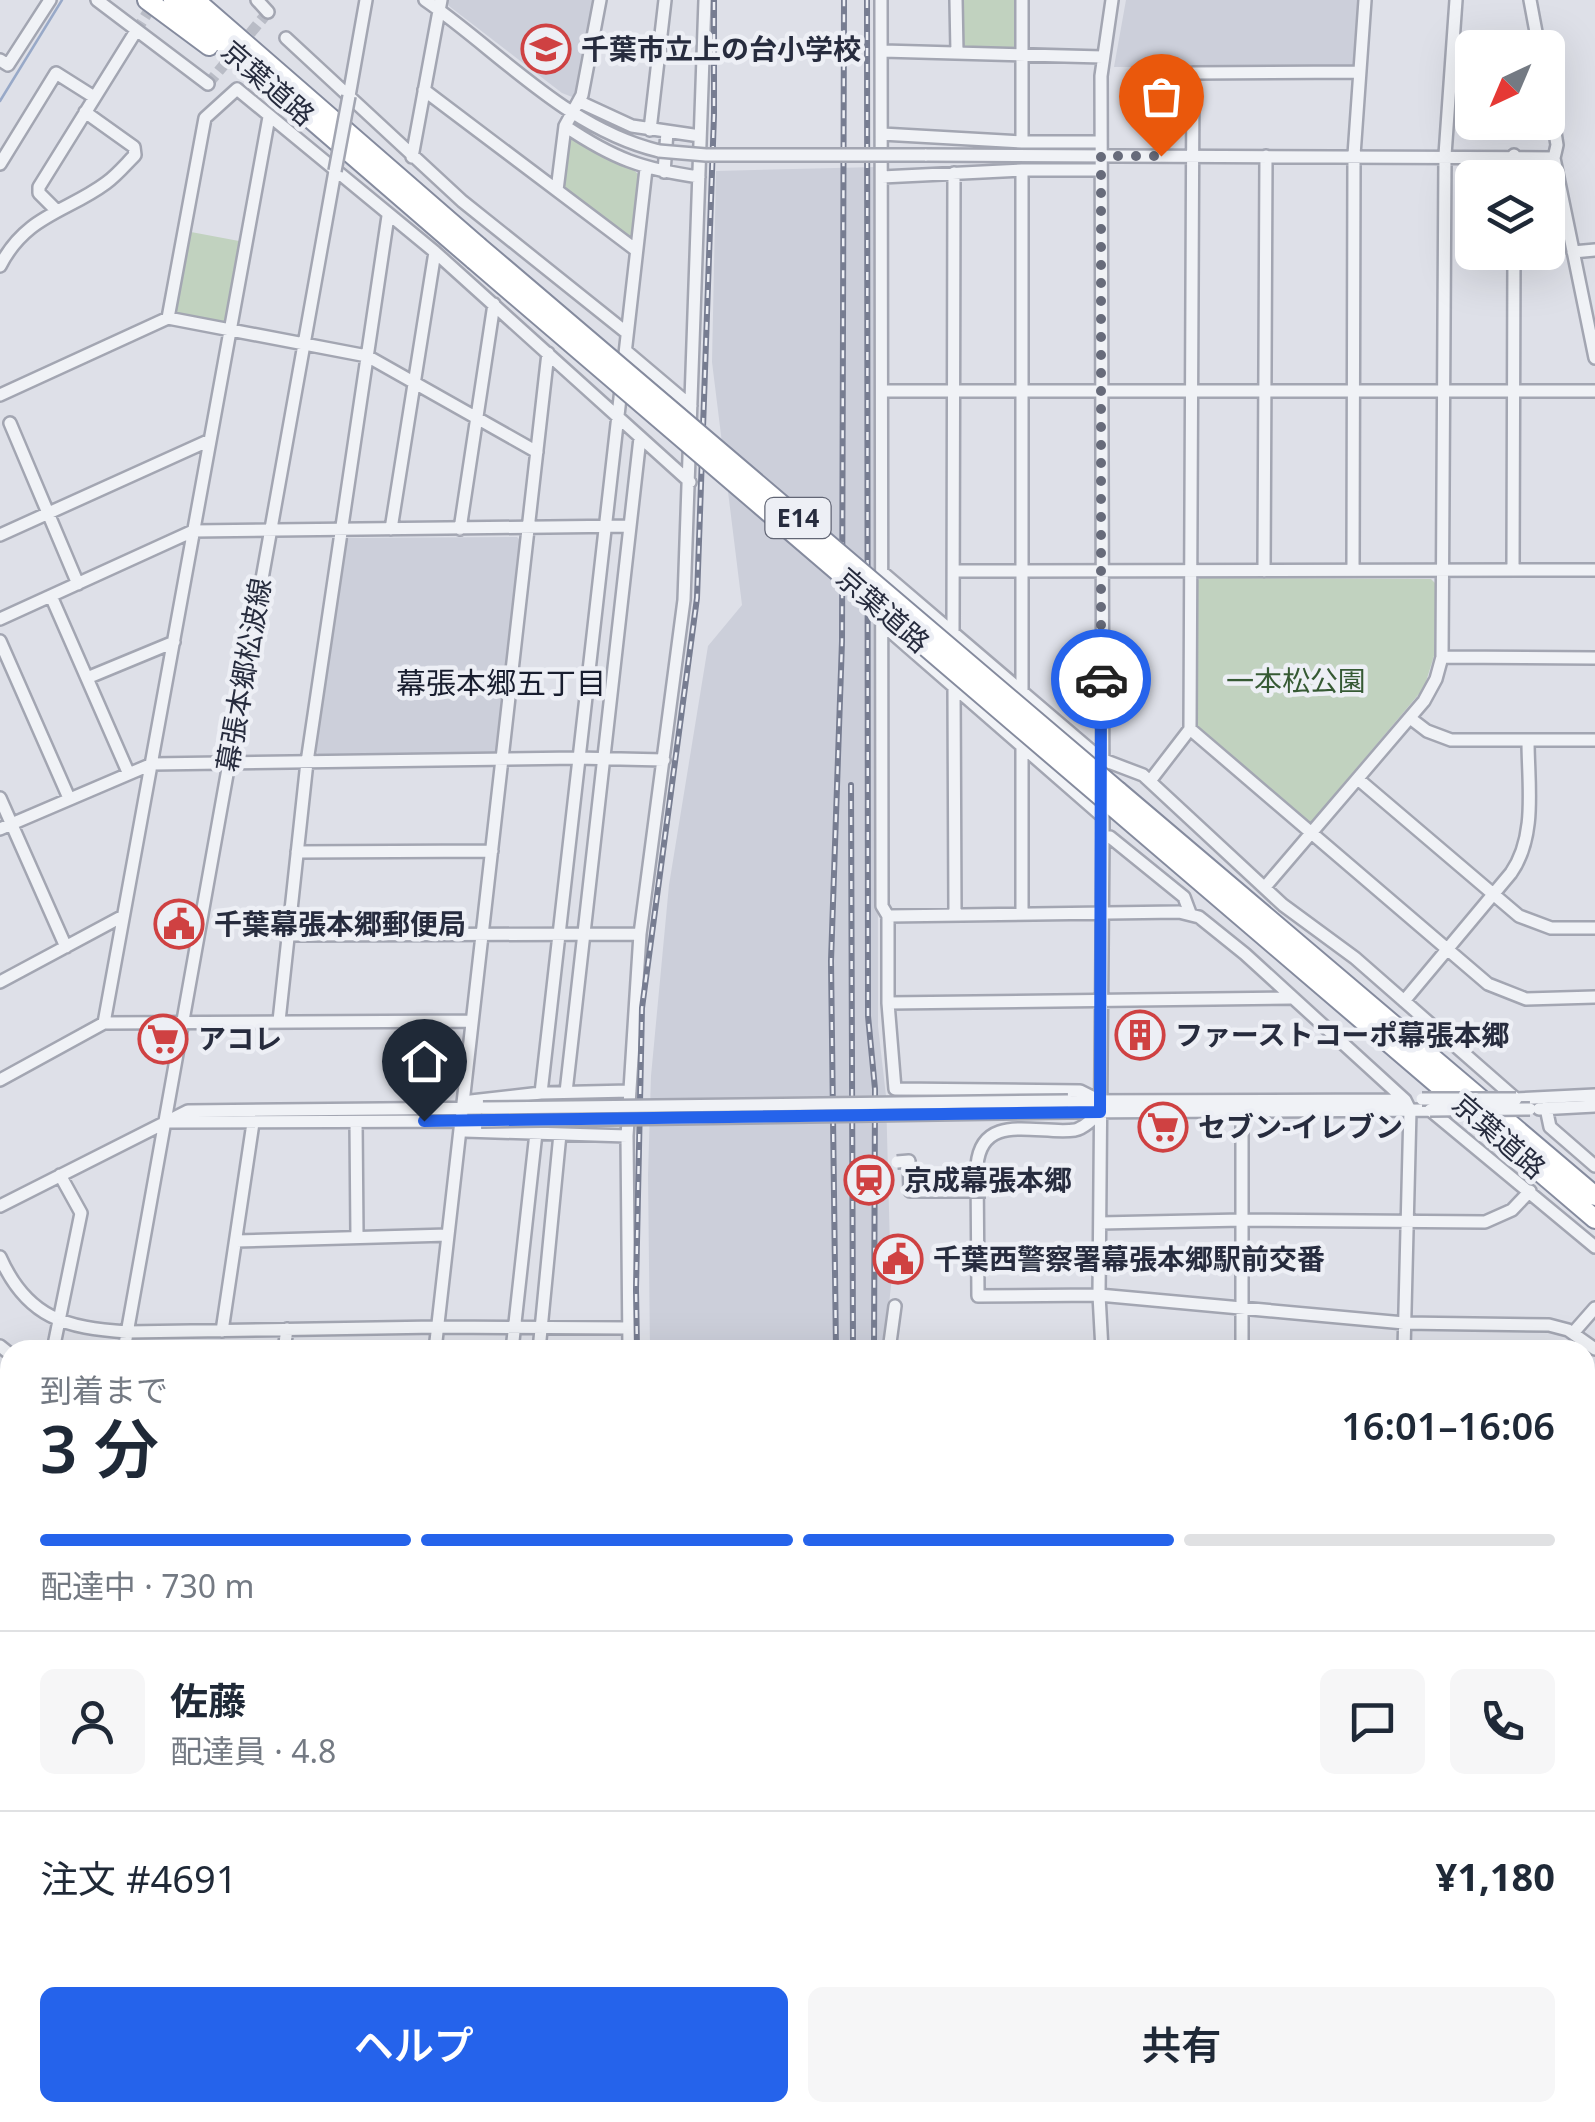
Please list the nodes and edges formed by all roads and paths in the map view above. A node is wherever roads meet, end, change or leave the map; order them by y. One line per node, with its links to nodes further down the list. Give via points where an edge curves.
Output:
1 (50, 0): 30 (street, via 8,65)
2 (97, 0): 23 (street)
3 (147, 0): 36 (highway)
4 (173, 0): 36 (highway, 京葉道路 / E14)
5 (196, 0): 29 (highway, 京葉道路 / E14)
6 (210, 0): 29 (highway)
7 (257, 0): 21 (street)
8 (366, 0): 35 (street, 幕張本郷松波線)
9 (425, 0): 20 (street)
10 (600, 0): 37 (street)
11 (664, 0): 41 (street)
12 (705, 0): 44 (street)
13 (881, 0): 25 (street)
14 (956, 0): 26 (street)
15 (1022, 0): 27 (street)
16 (1112, 0): 28 (street)
17 (1365, 0): 31 (street)
18 (1456, 0): 52 (street)
19 (1530, 0): 22 (street)
20 (440, 5): 33 (street); 37 (street)
21 (268, 12)
22 (1536, 30)
23 (136, 32): 32 (street); 34 (street)
24 (286, 38): 35 (street)
25 (883, 51): 26 (street); 43 (street)
26 (956, 52): 27 (street)
27 (1022, 54): 28 (street); 46 (street)
28 (1103, 56): 47 (street)
29 (264, 58): 72 (highway, 京葉道路 / E14)
30 (0, 60)
31 (1359, 72): 49 (street, via 1192,73); 51 (street)
32 (208, 84)
33 (424, 90): 53 (street); 65 (street)
34 (94, 96): 38 (street); 56 (street, via 56,73)
35 (349, 96): 53 (street); 58 (street, 幕張本郷松波線, bridge)
36 (295, 107): 72 (highway, 京葉道路 / E14)
37 (575, 107): 40 (street); 41 (street); 47 (street, bridge, via 621,140 706,155)
38 (85, 112): 66 (street, via 39,187); 66 (street, via 134,147 135,155 105,184)
39 (269, 117): 58 (street); 76 (street, via 237,89 205,118); 77 (street)
40 (565, 126): 57 (street); 65 (street)
41 (650, 130): 42 (street)
42 (667, 132): 44 (street); 61 (street)
43 (882, 134): 46 (street); 64 (street)
44 (700, 136): 63 (street)
45 (1556, 140): 54 (street)
46 (1022, 142): 47 (street)
47 (1101, 149): 49 (street); 60 (street)
48 (1514, 155): 52 (street); 54 (street); 55 (street)
49 (1191, 156): 50 (street); 90 (street)
50 (1266, 156): 51 (street); 91 (street)
51 (1354, 156): 52 (street); 92 (street)
52 (1444, 156): 93 (street)
53 (412, 157): 78 (street)
54 (1554, 158): 71 (street)
55 (1514, 160)
56 (0, 164)
57 (646, 169): 61 (street); 68 (street)
58 (334, 170): 67 (street); 79 (street, 幕張本郷松波線)
59 (1022, 170): 60 (street); 62 (street); 86 (street)
60 (1101, 170): 89 (street)
61 (664, 172): 63 (street)
62 (954, 173): 64 (street); 85 (street)
63 (700, 177): 96 (street)
64 (882, 177): 88 (street)
65 (557, 190): 68 (street)
66 (55, 209): 73 (street, via 18,239)
67 (388, 216): 70 (street); 82 (street)
68 (636, 250): 78 (street)
69 (1595, 250): 71 (street)
70 (434, 252): 75 (street); 84 (street)
71 (1574, 252): 83 (street)
72 (476, 253): 154 (highway, 京葉道路 / E14, bridge)
73 (0, 266)
74 (1514, 270): 94 (street)
75 (494, 304): 81 (street); 97 (street)
76 (168, 318): 77 (street); 95 (street)
77 (231, 330): 79 (street); 101 (street)
78 (626, 333): 80 (street)
79 (304, 344): 82 (street); 112 (street, 幕張本郷松波線)
80 (626, 352): 96 (street); 98 (street)
81 (548, 354): 98 (street); 102 (street)
82 (366, 356): 84 (street); 110 (street)
83 (1595, 358)
84 (414, 382): 97 (street); 108 (street)
85 (954, 391): 86 (street); 88 (street); 115 (street)
86 (1022, 391): 89 (street); 119 (street)
87 (1595, 391): 94 (street)
88 (884, 392): 123 (street)
89 (1101, 392): 90 (street); 116 (street)
90 (1190, 392): 91 (street); 120 (street)
91 (1264, 392): 92 (street); 121 (street)
92 (1354, 392): 93 (street); 117 (street)
93 (1444, 392): 94 (street); 122 (street)
94 (1514, 392): 114 (street)
95 (0, 396)
96 (691, 406): 103 (street)
97 (476, 418): 102 (street); 109 (street)
98 (619, 418): 100 (street); 107 (street)
99 (10, 424): 104 (street)
100 (640, 438): 103 (street); 105 (street)
101 (210, 440): 104 (street); 111 (street)
102 (537, 452): 106 (street)
103 (690, 482): 146 (street, via 684,600)
104 (48, 513): 113 (street); 124 (street)
105 (629, 526): 107 (street); 142 (street)
106 (528, 527): 107 (street); 109 (street); 145 (street)
107 (604, 527): 141 (street)
108 (391, 529): 109 (street); 110 (street)
109 (460, 529)
110 (340, 530): 112 (street); 147 (street)
111 (194, 531): 112 (street); 124 (street); 130 (street)
112 (269, 532): 144 (street, 幕張本郷松波線)
113 (0, 535)
114 (1513, 569): 118 (street); 122 (street)
115 (955, 570): 119 (street); 128 (street)
116 (1101, 570): 119 (street); 120 (street); 143 (street)
117 (1354, 570): 121 (street); 122 (street)
118 (1595, 570)
119 (1021, 571): 135 (street)
120 (1190, 571): 121 (street); 137 (street)
121 (1264, 571)
122 (1444, 571): 131 (street)
123 (882, 572): 127 (street); 128 (street)
124 (78, 584): 125 (street)
125 (51, 596): 126 (street); 133 (street)
126 (0, 618)
127 (883, 625): 134 (street); 167 (street, via 882,906)
128 (953, 634): 135 (street)
129 (0, 641): 153 (street)
130 (174, 642): 133 (street); 148 (street)
131 (1442, 657): 132 (street); 136 (street, via 1430,692)
132 (1595, 658)
133 (86, 678): 149 (street)
134 (954, 686): 140 (street); 165 (street)
135 (1022, 692): 143 (street)
136 (1410, 718): 139 (street, via 1451,740); 150 (street)
137 (1190, 729): 151 (street); 156 (street)
138 (1595, 740): 139 (street)
139 (1528, 741): 161 (street, via 1527,838)
140 (1022, 744): 154 (street); 164 (street)
141 (577, 758): 142 (street); 145 (street); 170 (street)
142 (603, 758): 146 (street); 171 (street)
143 (1102, 759): 151 (street); 154 (street)
144 (229, 760): 147 (street); 148 (street); 184 (street, 幕張本郷松波線)
145 (502, 760): 147 (street); 158 (street)
146 (664, 760): 172 (street)
147 (306, 762): 159 (street)
148 (152, 764): 149 (street); 166 (street)
149 (128, 772): 153 (street)
150 (1358, 779): 156 (street); 161 (street)
151 (1150, 781): 160 (street)
152 (0, 798): 155 (street)
153 (69, 798): 155 (street)
154 (1111, 804): 157 (street); 210 (highway, 京葉道路 / E14); 212 (highway, 京葉道路 / E14)
155 (6, 827): 174 (street)
156 (1311, 833): 160 (street); 175 (street)
157 (1103, 837): 162 (street); 163 (street, via 1184,897)
158 (492, 851): 159 (street); 169 (street)
159 (298, 852): 173 (street)
160 (1265, 887): 179 (street)
161 (1494, 894): 168 (street, via 1536,924); 175 (street)
162 (1102, 912): 163 (street); 164 (street); 180 (street)
163 (1190, 913): 178 (street)
164 (1022, 914): 165 (street)
165 (956, 915): 167 (street)
166 (123, 916): 174 (street); 185 (street)
167 (888, 916): 181 (street)
168 (1595, 928)
169 (482, 934): 170 (street); 173 (street); 183 (street)
170 (558, 934): 171 (street); 188 (street)
171 (583, 934): 172 (street); 189 (street)
172 (640, 934): 187 (street)
173 (288, 935): 182 (street)
174 (66, 948): 176 (street)
175 (1447, 948): 177 (street, via 1513,996); 179 (street)
176 (0, 982)
177 (1595, 997)
178 (1291, 998): 180 (street); 193 (street)
179 (1404, 1001): 191 (street)
180 (1101, 1002): 181 (street); 195 (street)
181 (888, 1003): 195 (street, via 894,1089 1080,1091)
182 (278, 1021): 183 (street); 184 (street)
183 (472, 1021): 198 (street)
184 (180, 1022): 185 (street); 199 (street, 幕張本郷松波線)
185 (104, 1023): 186 (street)
186 (0, 1080)
187 (630, 1091): 189 (street); 204 (street)
188 (541, 1092): 189 (street); 198 (street, via 472,1101)
189 (566, 1092)
190 (1595, 1095): 191 (street)
191 (1516, 1099): 192 (street, bridge)
192 (1426, 1104): 193 (street); 196 (street, bridge); 209 (street)
193 (1407, 1105): 195 (street); 197 (street); 214 (street)
194 (1595, 1106): 196 (street)
195 (1100, 1107): 197 (street); 198 (street, bridge); 215 (street); 221 (street, via 1079,1130 1002,1130 979,1149 978,1296)
196 (1546, 1108): 206 (street, via 1550,1127)
197 (1242, 1112): 213 (street)
198 (458, 1115): 199 (street, via 188,1111); 200 (street); 202 (street, via 465,1131); 216 (street)
199 (164, 1122): 201 (street); 207 (street); 233 (street, 幕張本郷松波線)
200 (356, 1122): 201 (street); 217 (street)
201 (253, 1123): 218 (street)
202 (536, 1133): 203 (street); 229 (street)
203 (560, 1134): 204 (street); 230 (street)
204 (627, 1136): 231 (street)
205 (898, 1162): 208 (street, bridge, via 909,1161 910,1191)
206 (1595, 1166)
207 (60, 1175): 211 (street); 225 (street, via 81,1213)
208 (986, 1191)
209 (1530, 1191): 214 (street, via 1512,1210 1485,1222); 219 (street)
210 (1595, 1196)
211 (0, 1206)
212 (1595, 1218)
213 (1242, 1220): 214 (street); 215 (street); 224 (street)
214 (1406, 1222): 226 (street)
215 (1100, 1223): 221 (street)
216 (448, 1235): 217 (street); 227 (street)
217 (357, 1236): 218 (street)
218 (236, 1241): 232 (street)
219 (1595, 1247)
220 (0, 1257): 225 (street, via 26,1297)
221 (1099, 1295): 224 (street); 243 (street)
222 (894, 1306): 242 (street)
223 (1595, 1308): 234 (street)
224 (1242, 1310): 226 (street); 244 (street)
225 (60, 1322): 233 (street); 235 (street)
226 (1404, 1324): 234 (street, via 1538,1324); 245 (street)
227 (437, 1327): 228 (street); 229 (street); 238 (street)
228 (287, 1328): 232 (street); 237 (street)
229 (514, 1328): 230 (street); 239 (street)
230 (541, 1328): 231 (street); 240 (street)
231 (628, 1328): 241 (street)
232 (222, 1331): 233 (street)
233 (127, 1332): 236 (street, 幕張本郷松波線)
234 (1573, 1333): 246 (street)
235 (55, 1340)
236 (126, 1340)
237 (285, 1340)
238 (436, 1340)
239 (513, 1340)
240 (540, 1340)
241 (629, 1340)
242 (890, 1340)
243 (1101, 1340)
244 (1242, 1340)
245 (1404, 1340)
246 (1583, 1340)

